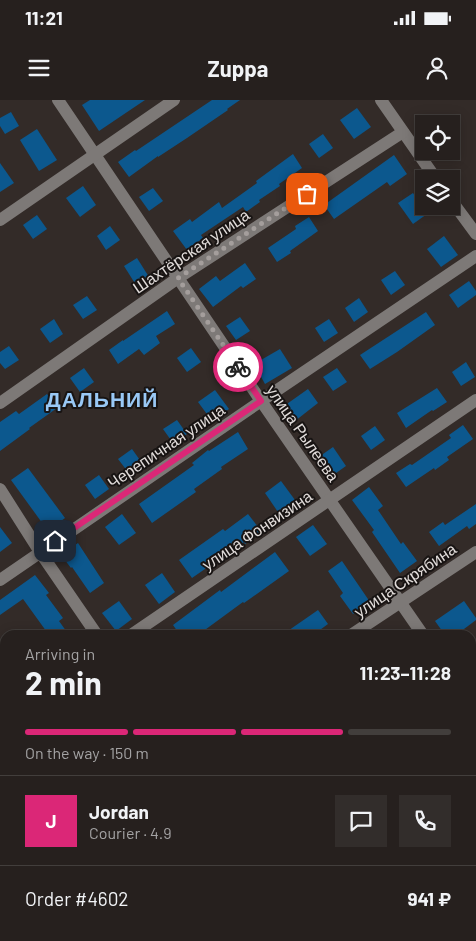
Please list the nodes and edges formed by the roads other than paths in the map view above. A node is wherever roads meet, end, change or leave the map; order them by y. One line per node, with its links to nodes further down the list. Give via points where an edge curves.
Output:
1 (58, 100): 5 (street, улица Рылеева)
2 (174, 100): 5 (street)
3 (381, 100): 4 (street)
4 (403, 132): 6 (street); 11 (street, Шахтёрская улица)
5 (94, 154): 8 (street); 11 (street, улица Рылеева)
6 (430, 170)
7 (460, 212): 9 (street)
8 (0, 220)
9 (476, 234)
10 (476, 256): 13 (street, Черепичная улица)
11 (178, 278): 13 (street, улица Рылеева); 14 (street, Шахтёрская улица)
12 (476, 400): 16 (street, улица Фонвизина)
13 (261, 401): 16 (street, улица Рылеева); 17 (street, Черепичная улица)
14 (0, 403)
15 (0, 489): 17 (street)
16 (330, 500): 20 (street, улица Рылеева); 22 (street, улица Фонвизина)
17 (40, 552): 19 (street, Черепичная улица); 21 (street)
18 (476, 552): 20 (street, улица Скрябина)
19 (0, 580)
20 (400, 602): 23 (street, улица Скрябина); 24 (street, улица Рылеева)
21 (94, 630)
22 (138, 630)
23 (358, 630)
24 (420, 630)

